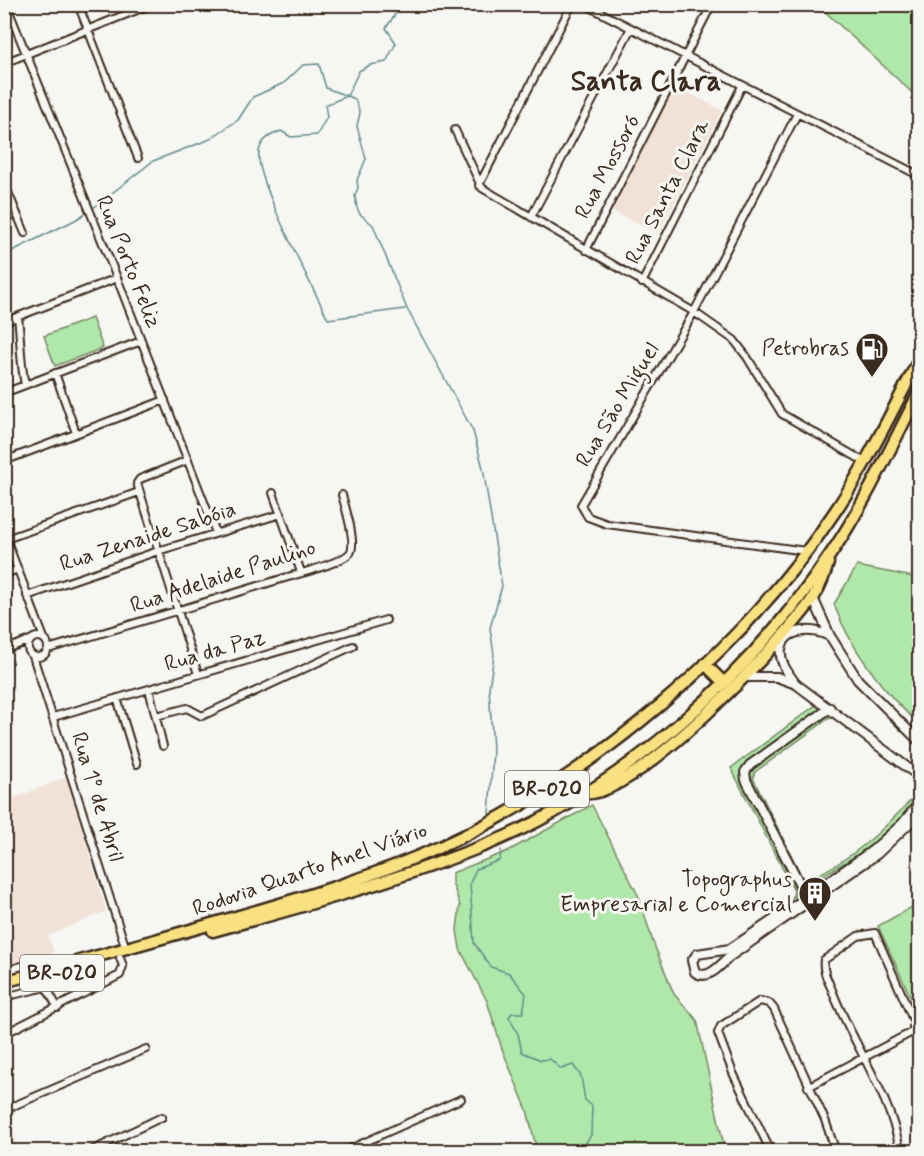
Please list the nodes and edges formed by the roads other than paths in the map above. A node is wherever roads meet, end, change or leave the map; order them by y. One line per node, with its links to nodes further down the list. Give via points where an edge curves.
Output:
1 (6, 4): 11 (street, Rua Porto Feliz)
2 (78, 4): 10 (street)
3 (572, 4): 20 (street)
4 (584, 4): 8 (street)
5 (604, 4): 8 (street)
6 (712, 4): 12 (street, Rua Mossoró)
7 (150, 5): 10 (street)
8 (601, 12): 9 (street)
9 (631, 28): 12 (street); 21 (street)
10 (88, 30): 11 (street); 17 (street)
11 (25, 54): 13 (street); 24 (street, Rua Porto Feliz)
12 (687, 56): 14 (street); 23 (street, Rua Mossoró)
13 (4, 63)
14 (742, 86): 15 (street); 25 (street, Rua Santa Clara)
15 (797, 114): 18 (street); 26 (street, Rua São Miguel)
16 (455, 130): 20 (street)
17 (138, 158)
18 (920, 176)
19 (4, 183): 22 (street)
20 (479, 185): 21 (street)
21 (531, 218): 23 (street)
22 (25, 233)
23 (586, 249): 25 (street)
24 (117, 278): 27 (street); 29 (street, Rua Porto Feliz)
25 (642, 283): 26 (street)
26 (694, 312): 39 (street, via 742,349 782,414); 47 (street, Rua São Miguel, via 582,500 582,511 607,524)
27 (18, 317): 28 (street); 32 (street)
28 (4, 322)
29 (141, 341): 31 (street); 35 (street, Rua Porto Feliz)
30 (918, 362): 39 (highway, Rodovia Quarto Anel Viário / BR-020)
31 (55, 374): 32 (street); 36 (street)
32 (25, 385): 34 (street)
33 (920, 391): 48 (highway, Rodovia Quarto Anel Viário / BR-020, via 868,492)
34 (4, 393)
35 (165, 400): 36 (street); 37 (street, Rua Porto Feliz)
36 (76, 433): 38 (street)
37 (188, 460): 40 (street, via 140,479); 44 (street, Rua Porto Feliz)
38 (4, 461)
39 (865, 462): 47 (highway, Rodovia Quarto Anel Viário / BR-020)
40 (139, 492): 45 (street); 46 (street)
41 (273, 493): 43 (street)
42 (342, 495): 50 (street, Rua Adelaide Paulino, via 352,536 351,551)
43 (281, 514): 44 (street, Rua Zenaide Sabóia); 50 (street)
44 (216, 533): 46 (street, Rua Zenaide Sabóia)
45 (5, 537): 49 (street)
46 (158, 550): 52 (street, Rua Zenaide Sabóia); 54 (street)
47 (807, 551): 63 (highway, Rodovia Quarto Anel Viário / BR-020, via 766,601)
48 (830, 555): 53 (highway); 66 (highway, Rodovia Quarto Anel Viário / BR-020, via 777,626)
49 (16, 570): 51 (street); 52 (street)
50 (301, 572): 54 (street, Rua Adelaide Paulino)
51 (4, 574)
52 (27, 596): 57 (street)
53 (813, 598): 56 (street); 65 (highway)
54 (178, 611): 60 (street, Rua Adelaide Paulino); 64 (street)
55 (386, 620): 64 (street, Rua da Paz)
56 (830, 636): 67 (street, via 802,631 783,643 782,660); 73 (street, via 858,680)
57 (44, 638): 58 (street); 60 (street)
58 (30, 640): 61 (street); 62 (street, via 28,649)
59 (353, 646): 71 (street, via 202,716 188,708)
60 (48, 649): 62 (street, via 42,656)
61 (4, 650)
62 (33, 656): 72 (street, Rua 1º de Abril)
63 (705, 664): 66 (highway); 82 (highway, Rodovia Quarto Anel Viário / BR-020, via 645,718 542,792 446,844 294,900)
64 (198, 674): 68 (street, Rua da Paz)
65 (745, 677): 67 (street, via 768,676); 77 (highway, via 684,734 629,777 606,792)
66 (724, 682): 77 (highway, Rodovia Quarto Anel Viário / BR-020, via 633,762)
67 (796, 684): 70 (street)
68 (149, 689): 69 (street, Rua da Paz); 71 (street)
69 (117, 698): 72 (street, Rua da Paz); 75 (street)
70 (830, 708): 76 (street); 80 (street, via 745,772)
71 (156, 716): 74 (street)
72 (53, 717): 82 (street, Rua 1º de Abril)
73 (920, 742)
74 (163, 746)
75 (138, 764)
76 (920, 777)
77 (585, 794): 82 (highway, Rodovia Quarto Anel Viário / BR-020, via 495,841 350,894)
78 (920, 802): 80 (street, via 902,824)
79 (920, 813): 80 (street, via 878,854)
80 (810, 902): 81 (street, via 730,949); 83 (street)
81 (716, 953): 83 (street); 83 (street, via 697,954 693,968 698,975 706,976)
82 (123, 954): 84 (highway, Rodovia Quarto Anel Viário / BR-020); 87 (highway, Rodovia Quarto Anel Viário / BR-020); 90 (street, via 120,975)
83 (721, 964)
84 (61, 967): 85 (street, via 40,961); 86 (highway, Rodovia Quarto Anel Viário / BR-020)
85 (4, 971)
86 (4, 982)
87 (46, 982): 88 (highway, Rodovia Quarto Anel Viário / BR-020); 89 (street); 90 (street)
88 (4, 989)
89 (4, 997)
90 (58, 1008): 93 (street)
91 (917, 1020): 92 (street); 95 (street, via 875,933 864,933 831,952 823,968)
92 (917, 1033): 95 (street)
93 (4, 1034)
94 (146, 1049): 98 (street)
95 (862, 1058): 96 (street); 104 (street, via 883,1097)
96 (808, 1087): 102 (street, via 769,1003 756,1002 719,1029 733,1073); 103 (street)
97 (461, 1099): 101 (street)
98 (4, 1110)
99 (162, 1118): 100 (street)
100 (89, 1152)
101 (343, 1152)
102 (771, 1152)
103 (836, 1152)
104 (900, 1152)

